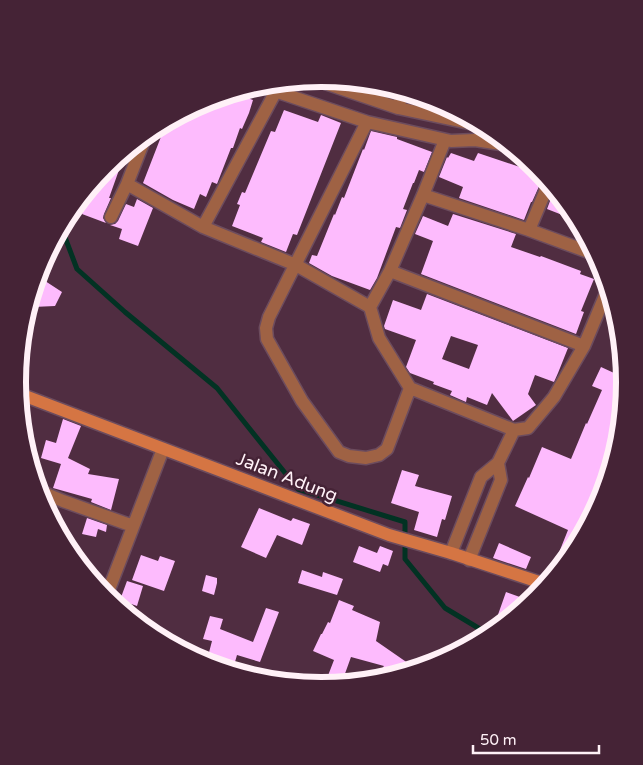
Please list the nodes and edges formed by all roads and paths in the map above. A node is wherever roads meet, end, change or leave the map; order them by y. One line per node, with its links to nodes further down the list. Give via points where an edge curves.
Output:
1 (339, 88): 5 (street)
2 (276, 91): 7 (street)
3 (271, 92): 15 (street)
4 (401, 98): 5 (street)
5 (398, 108): 6 (street)
6 (456, 120)
7 (367, 122): 8 (street); 18 (street)
8 (445, 140): 9 (street); 13 (street)
9 (494, 143)
10 (141, 149): 11 (street)
11 (127, 184): 14 (street); 15 (street)
12 (546, 191): 16 (street)
13 (423, 195): 16 (street); 19 (street)
14 (111, 217)
15 (203, 227): 18 (street)
16 (529, 230): 17 (street)
17 (585, 251)
18 (296, 265): 21 (street); 23 (street, via 269,317 267,339 302,401 339,452 366,458 379,455 387,448)
19 (390, 271): 21 (street); 22 (street)
20 (604, 298): 22 (street)
21 (370, 307): 23 (street, via 379,338)
22 (584, 346): 25 (street, via 554,397 528,428)
23 (410, 388): 25 (street)
24 (27, 397): 26 (main road, Jalan Adung)
25 (514, 430): 27 (street)
26 (163, 448): 29 (street); 30 (main road, Jalan Adung, via 389,535)
27 (498, 463): 30 (street, via 481,477); 31 (street, via 501,480)
28 (49, 495): 29 (street)
29 (133, 526): 33 (street)
30 (451, 553): 31 (main road, Jalan Adung)
31 (470, 560): 32 (main road, Jalan Adung)
32 (538, 582)
33 (110, 587)

